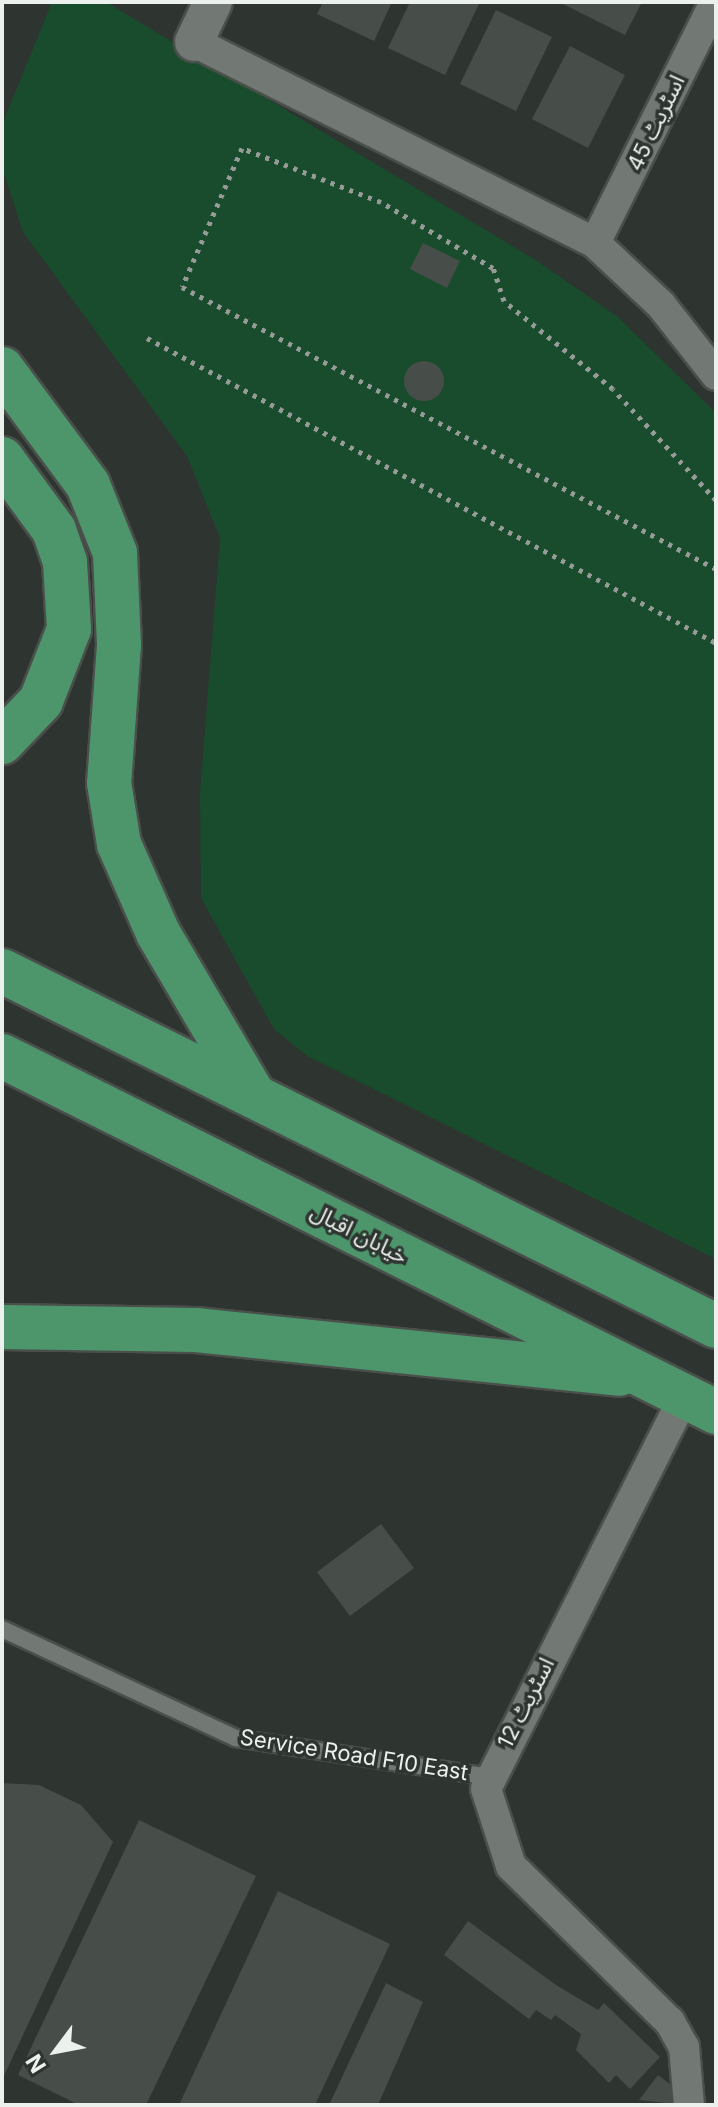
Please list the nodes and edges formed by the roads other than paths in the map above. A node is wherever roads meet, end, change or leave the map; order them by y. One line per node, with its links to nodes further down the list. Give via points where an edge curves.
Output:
1 (213, 2): 3 (street)
2 (715, 2): 4 (street, اسٹریٹ 45)
3 (194, 42): 4 (street)
4 (595, 243): 6 (street, via 661,305)
5 (2, 369): 11 (main road, via 88,485 115,553 119,645 109,783 119,844 158,933)
6 (716, 375)
7 (2, 459): 8 (main road, via 54,530 65,562 69,629 41,701)
8 (2, 742)
9 (2, 971): 11 (main road)
10 (2, 1056): 14 (main road, خیابان اقبال)
11 (253, 1094): 12 (main road)
12 (716, 1326)
13 (2, 1327): 14 (main road, via 196,1330)
14 (643, 1375): 15 (main road, خیابان اقبال)
15 (700, 1404): 17 (street, اسٹریٹ 12)
16 (2, 1629): 17 (lane, Service Road F10 East, via 236,1738)
17 (490, 1777): 18 (street, via 486,1789 501,1849 536,1893 650,1994 684,2047)
18 (689, 2105)

